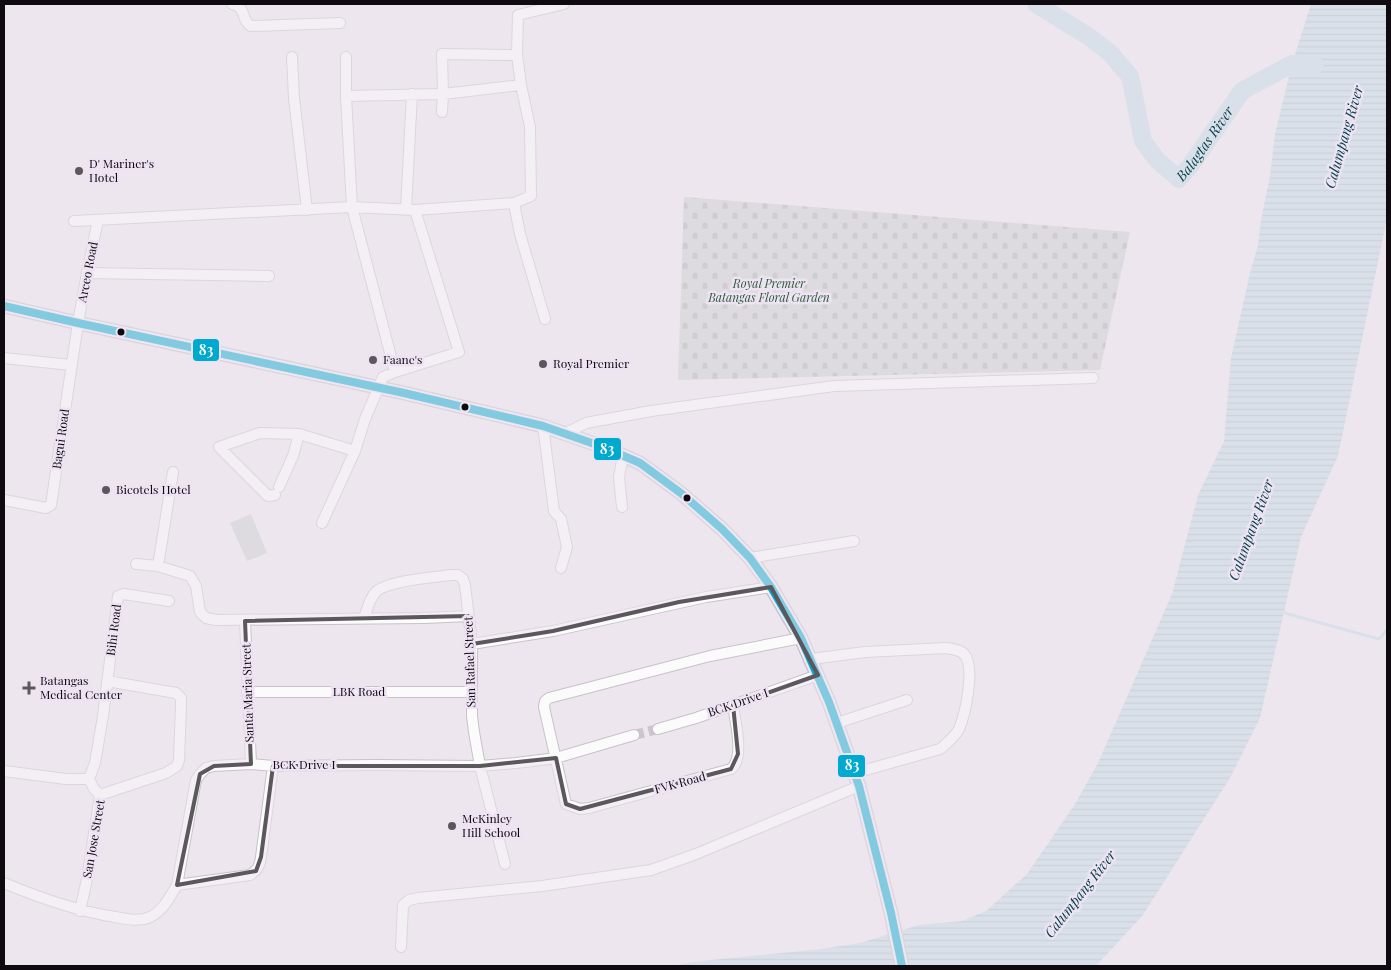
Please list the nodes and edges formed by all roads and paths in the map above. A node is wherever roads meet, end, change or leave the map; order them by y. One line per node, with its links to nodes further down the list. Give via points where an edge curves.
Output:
1 (232, 4): 3 (street, via 242,9 246,22 252,26)
2 (564, 4): 4 (street, via 518,15)
3 (340, 23)
4 (517, 55): 7 (street); 9 (street, via 442,54)
5 (292, 57): 15 (street)
6 (346, 57): 10 (street)
7 (521, 85): 9 (street); 12 (street, via 530,127 531,196)
8 (412, 94): 9 (street); 10 (street); 14 (street)
9 (443, 94): 11 (street)
10 (346, 96): 13 (street)
11 (442, 112)
12 (514, 203): 14 (street); 21 (street)
13 (352, 207): 14 (street); 15 (street); 25 (street)
14 (411, 209): 25 (street, via 459,352)
15 (307, 210): 16 (street)
16 (98, 220): 17 (street); 18 (street, Arceo Road)
17 (74, 221)
18 (87, 273): 19 (street); 22 (street, Arceo Road)
19 (269, 276)
20 (4, 306): 22 (main road)
21 (545, 319)
22 (78, 323): 24 (street, Bagui Road); 27 (main road)
23 (4, 358): 24 (street)
24 (71, 365): 34 (street, Bagui Road, via 51,505 46,508)
25 (395, 372): 27 (street, via 383,377)
26 (1093, 378): 29 (street, via 834,386 651,411 586,423)
27 (378, 388): 28 (main road); 31 (street)
28 (543, 426): 29 (main road); 41 (street, via 554,511 561,519 567,547)
29 (566, 433): 32 (main road)
30 (299, 434): 30 (street, via 260,433 219,447 268,496 277,491); 31 (street)
31 (355, 451): 36 (street)
32 (623, 456): 35 (street, via 619,477); 38 (main road, via 640,463 682,494)
33 (173, 472): 40 (street)
34 (4, 500)
35 (622, 507)
36 (322, 523)
37 (854, 541): 38 (street)
38 (750, 558): 42 (main road)
39 (136, 564): 40 (street)
40 (158, 566): 46 (street, via 190,576 196,586 200,612 206,618)
41 (561, 568)
42 (771, 587): 47 (main road); 48 (street)
43 (168, 601): 51 (street, Bihi Road, via 124,594 118,596)
44 (469, 616): 45 (street); 45 (street, San Rafael Street, via 466,585 458,575 451,575 380,588); 48 (street, San Rafael Street)
45 (364, 618): 46 (street)
46 (245, 621): 52 (street, Santa Maria Street)
47 (801, 638): 49 (main road); 59 (street, via 710,656 554,696 545,702 544,707)
48 (472, 644): 53 (street, San Rafael Street)
49 (811, 659): 50 (main road); 64 (street, via 865,652 946,648 956,649 968,661 964,714 950,741 940,748)
50 (818, 675): 55 (street, BCK Drive I); 56 (main road)
51 (107, 681): 65 (street, Bihi Road, via 95,763); 67 (street, San Jose Street, via 176,693 181,705 179,760 177,766 166,773)
52 (247, 692): 53 (street, LBK Road); 60 (street, Santa Maria Street)
53 (471, 692): 62 (street, San Rafael Street)
54 (907, 700): 56 (street)
55 (733, 705): 57 (street, BCK Drive I); 59 (street, FVK Road, via 738,754 736,765 731,769 580,809 566,804)
56 (837, 722): 64 (main road)
57 (658, 729)
58 (634, 735): 59 (street, BCK Drive I)
59 (556, 758): 62 (street, BCK Drive I)
60 (251, 764): 61 (street, BCK Drive I); 70 (street, BCK Drive I, via 206,768 196,780)
61 (273, 766): 62 (street, BCK Drive I); 70 (street, via 260,866 256,871)
62 (480, 766): 68 (street, San Rafael Street)
63 (4, 771): 65 (street, via 66,779)
64 (855, 773): 66 (main road)
65 (89, 778): 67 (street)
66 (859, 786): 72 (street, via 651,870 542,886 408,900 403,904); 73 (main road)
67 (100, 795): 71 (street, San Jose Street)
68 (505, 864)
69 (4, 883): 71 (street)
70 (177, 885): 71 (street, BCK Drive I, via 170,898 149,917 130,919)
71 (80, 911)
72 (401, 947)
73 (902, 966)

